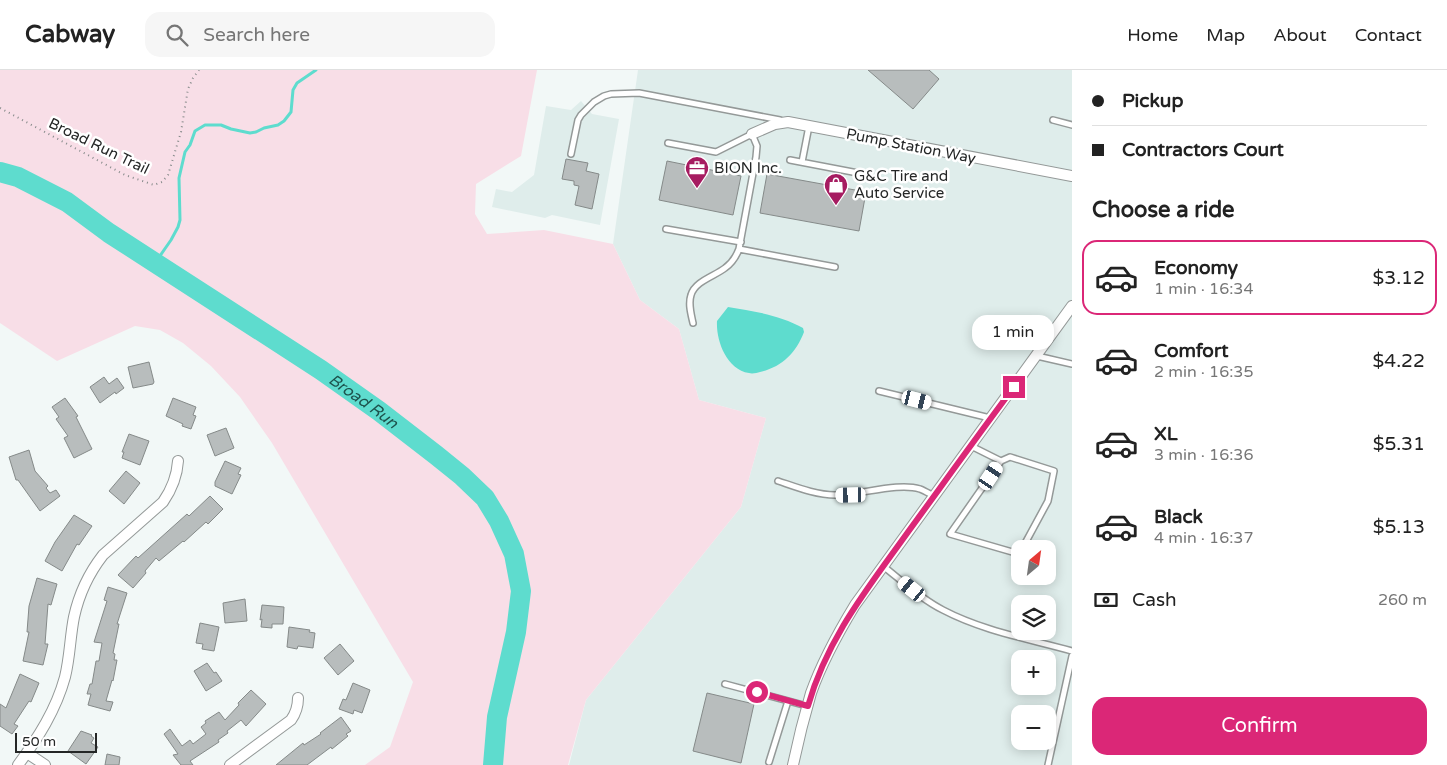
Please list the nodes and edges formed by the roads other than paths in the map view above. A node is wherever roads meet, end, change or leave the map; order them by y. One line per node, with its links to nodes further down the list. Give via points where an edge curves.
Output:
1 (1053, 120): 3 (lane)
2 (788, 122): 4 (street, Pump Station Way); 5 (street, Pump Station Way); 7 (lane, via 639,93 611,94 594,102 581,115)
3 (1072, 125)
4 (809, 126): 9 (lane); 11 (street, Pump Station Way)
5 (752, 134): 6 (lane, via 716,152); 13 (lane, via 757,146 756,157)
6 (668, 143)
7 (571, 154)
8 (790, 160): 9 (lane)
9 (802, 162): 10 (lane)
10 (858, 172)
11 (1072, 176)
12 (666, 230): 13 (lane)
13 (740, 242): 14 (lane)
14 (739, 249): 15 (lane); 17 (lane, via 732,262 693,290 690,303)
15 (835, 267)
16 (1072, 306): 18 (street)
17 (693, 323)
18 (1036, 355): 19 (lane); 21 (street)
19 (1072, 364)
20 (880, 391): 21 (lane)
21 (991, 418): 22 (street)
22 (971, 446): 24 (lane); 26 (street)
23 (178, 461): 36 (street, via 175,482 163,502 103,555 85,583 78,600 61,690 52,713)
24 (1001, 461): 27 (lane, via 1010,457 1054,471 1048,501); 28 (lane, via 950,534)
25 (778, 481): 26 (lane, via 832,495 911,488)
26 (935, 496): 29 (street)
27 (1027, 540)
28 (1011, 552)
29 (884, 566): 30 (lane, via 942,610 978,625); 35 (street, via 841,628)
30 (1072, 651)
31 (1072, 656): 42 (lane)
32 (725, 684): 34 (lane)
33 (298, 698): 40 (street, via 296,714 291,720)
34 (788, 701): 35 (lane); 37 (lane)
35 (808, 706): 41 (street)
36 (27, 753): 38 (street); 39 (street)
37 (770, 762)
38 (18, 765)
39 (45, 765)
40 (230, 765)
41 (793, 765)
42 (1048, 765)

